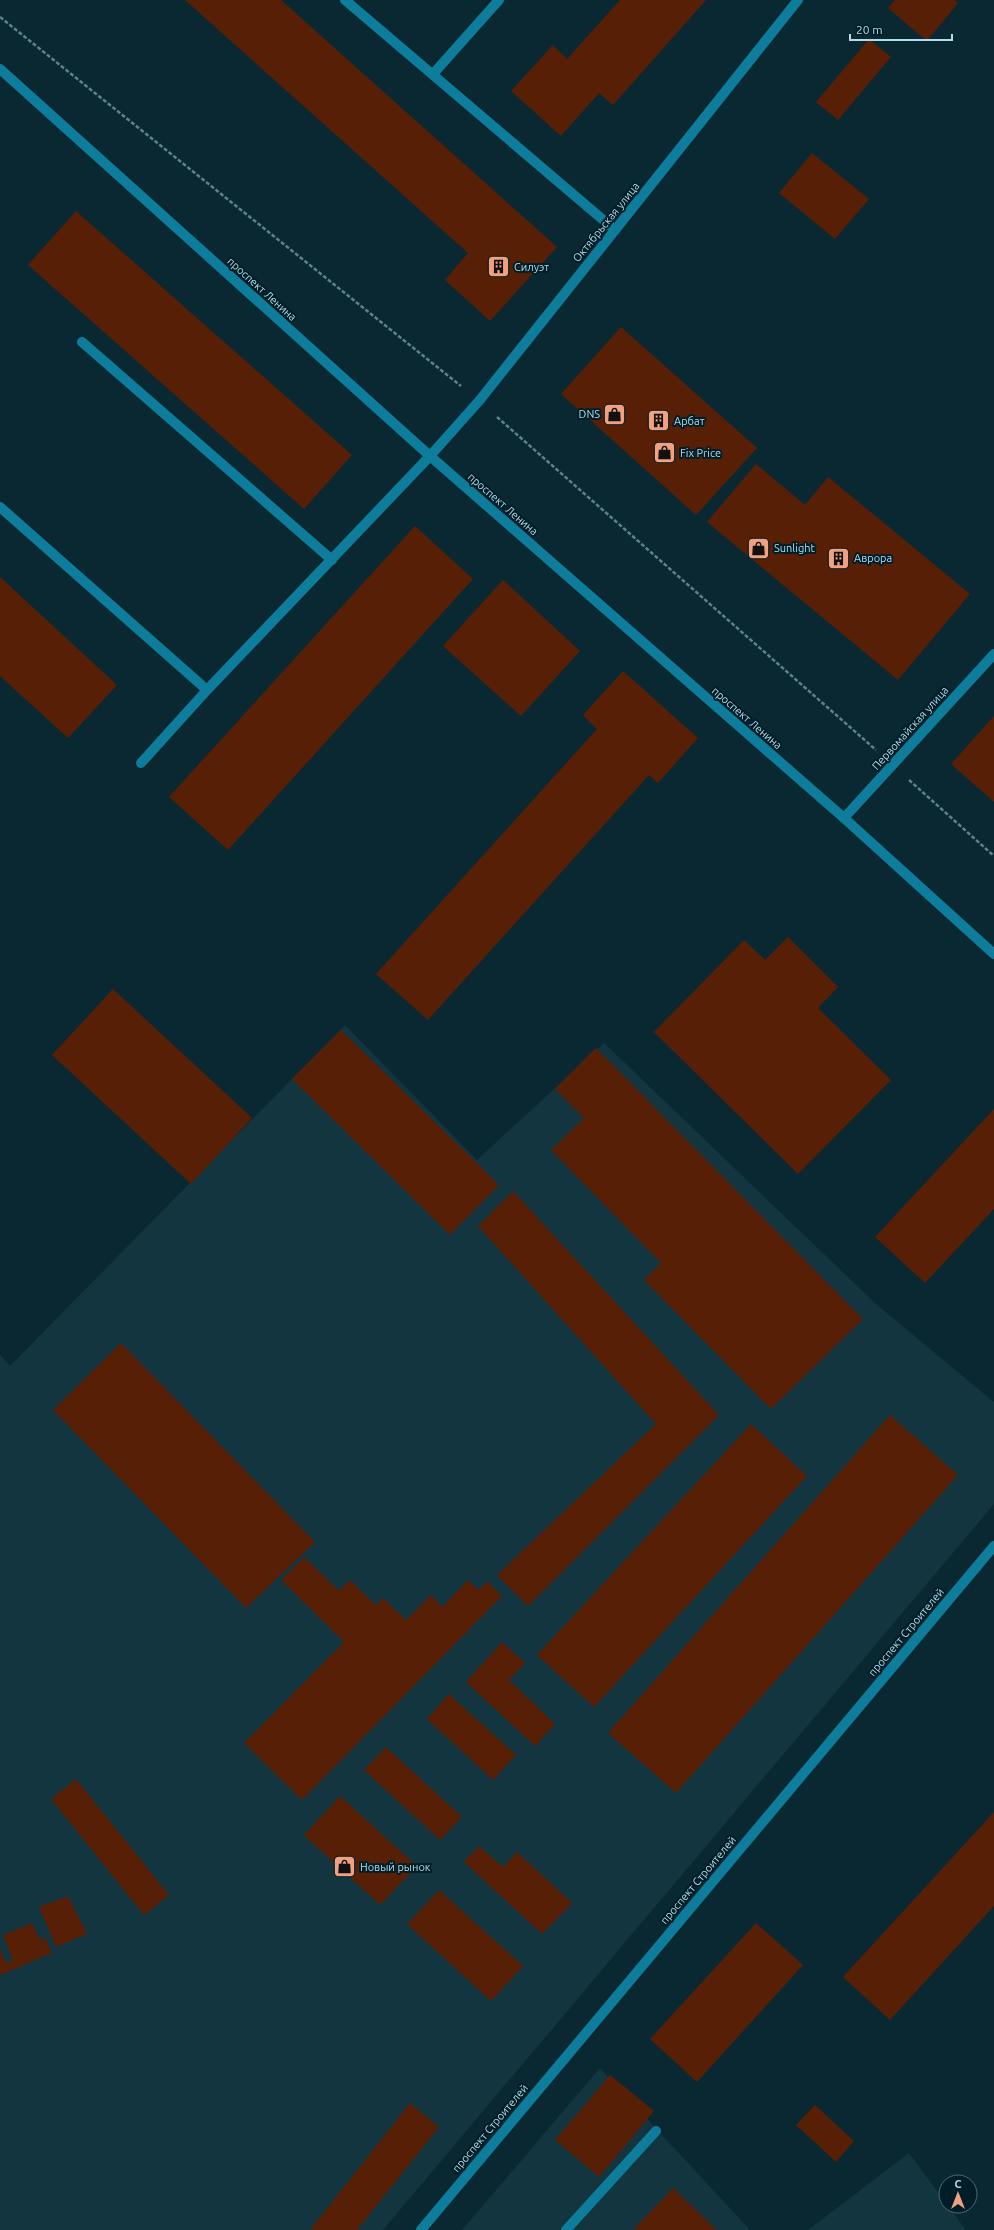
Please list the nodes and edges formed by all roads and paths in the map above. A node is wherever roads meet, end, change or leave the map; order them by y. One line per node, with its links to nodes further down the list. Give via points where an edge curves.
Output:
1 (345, 0): 6 (street)
2 (499, 0): 6 (street)
3 (798, 0): 7 (street, Октябрьская улица)
4 (0, 17): 9 (path)
5 (0, 69): 10 (street, проспект Ленина)
6 (433, 74): 7 (street)
7 (615, 230): 9 (street, Октябрьская улица)
8 (82, 342): 12 (street)
9 (479, 401): 10 (street, Октябрьская улица); 16 (path)
10 (430, 456): 12 (street, Октябрьская улица); 17 (street, проспект Ленина)
11 (0, 507): 14 (street)
12 (332, 560): 14 (street, Октябрьская улица)
13 (994, 654): 16 (street, Первомайская улица)
14 (206, 690): 15 (street, Октябрьская улица)
15 (141, 763)
16 (893, 766): 17 (street, Первомайская улица); 18 (path)
17 (844, 818): 19 (street, проспект Ленина)
18 (994, 856)
19 (994, 954)
20 (994, 1546): 22 (street, проспект Строителей)
21 (656, 2131): 23 (street)
22 (421, 2230)
23 (566, 2230)

